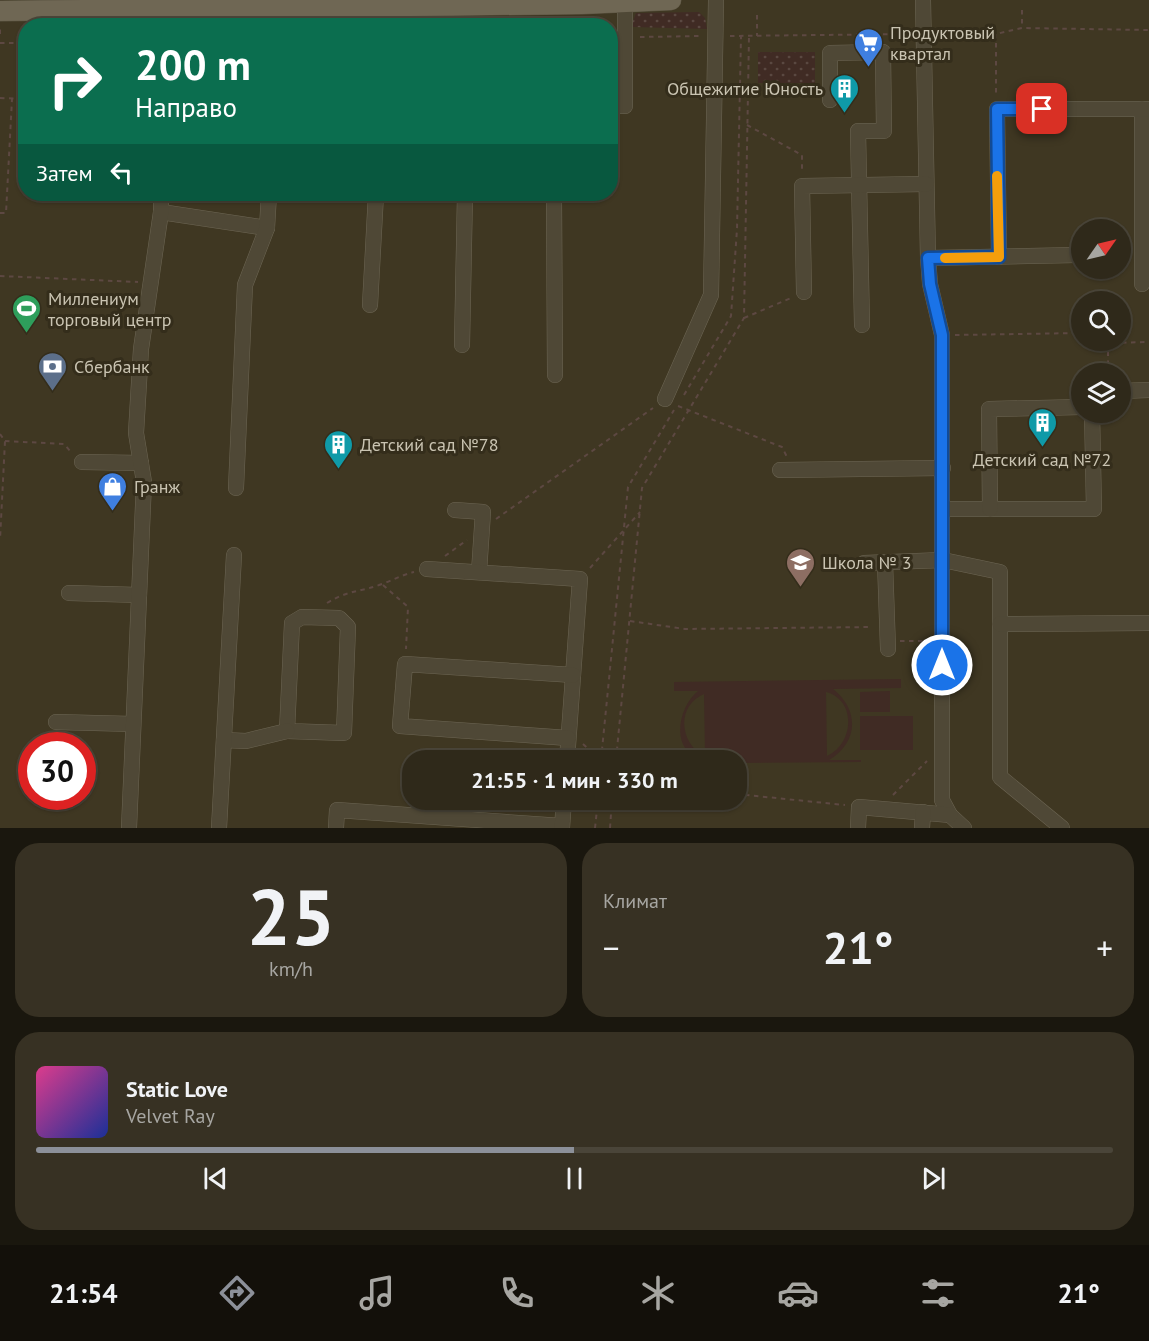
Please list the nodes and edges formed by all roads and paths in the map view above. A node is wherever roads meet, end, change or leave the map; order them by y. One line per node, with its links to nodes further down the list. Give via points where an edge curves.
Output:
1 (671, 0): 7 (main road)
2 (716, 0): 22 (street)
3 (924, 0): 20 (street)
4 (501, 2): 5 (main road); 6 (main road)
5 (582, 2): 7 (main road)
6 (309, 3): 12 (main road)
7 (626, 3): 25 (street)
8 (207, 4): 14 (main road); 15 (main road)
9 (115, 5): 11 (main road); 15 (main road)
10 (1022, 10): 17 (path)
11 (0, 11)
12 (287, 11): 14 (main road)
13 (757, 15): 24 (path)
14 (267, 16)
15 (157, 17)
16 (0, 27): 19 (path)
17 (1022, 28): 18 (path); 21 (path)
18 (1149, 30)
19 (0, 34)
20 (924, 34): 21 (path); 24 (path); 36 (street)
21 (996, 34): 33 (path)
22 (715, 36): 23 (path); 25 (path); 65 (street, via 711,295)
23 (749, 36): 24 (path); 35 (path)
24 (757, 36)
25 (626, 37): 32 (street, via 625,106)
26 (0, 43): 27 (path)
27 (18, 43)
28 (0, 98): 29 (path)
29 (12, 99): 30 (path); 45 (path, via 6,213)
30 (18, 99)
31 (830, 100): 37 (street, via 830,53 883,52 884,131 858,131)
32 (618, 106)
33 (997, 109): 34 (street); 48 (street)
34 (1145, 109): 52 (street)
35 (747, 125): 38 (path, via 801,155); 55 (path)
36 (926, 183): 37 (street); 49 (street)
37 (859, 185): 38 (street); 56 (street)
38 (802, 186): 53 (street)
39 (161, 201): 44 (street)
40 (269, 201): 46 (street)
41 (376, 201): 54 (street)
42 (465, 201): 61 (street)
43 (554, 201): 62 (street)
44 (161, 212): 46 (street); 51 (street)
45 (0, 213)
46 (267, 228): 76 (street, via 245,285)
47 (1071, 255): 48 (street)
48 (999, 257): 49 (street)
49 (928, 258): 58 (street)
50 (0, 276): 51 (path)
51 (151, 283): 73 (street, via 141,349 136,433)
52 (1142, 284)
53 (804, 292): 55 (path)
54 (370, 304)
55 (744, 318): 67 (path)
56 (862, 325)
57 (1071, 333): 58 (path)
58 (942, 335): 74 (street)
59 (1131, 342): 60 (path)
60 (1149, 342)
61 (462, 345)
62 (555, 375)
63 (1149, 390): 64 (street)
64 (1131, 391)
65 (665, 399): 67 (path); 81 (path)
66 (1071, 407): 78 (street, via 989,409)
67 (688, 412): 75 (path, via 782,447); 80 (path, via 642,488)
68 (1092, 423): 78 (street, via 1094,509)
69 (0, 434): 70 (path)
70 (5, 441): 71 (path); 82 (path)
71 (64, 444)
72 (82, 462): 73 (street)
73 (141, 464): 92 (street, via 144,482)
74 (943, 468): 75 (street); 77 (street)
75 (787, 470)
76 (236, 488)
77 (943, 509): 78 (street); 84 (street)
78 (990, 509)
79 (455, 510): 81 (street, via 483,512)
80 (640, 511): 89 (path); 94 (path)
81 (482, 529): 87 (path); 88 (street)
82 (0, 540)
83 (234, 555): 106 (street)
84 (943, 560): 85 (street); 96 (street, via 1000,572); 98 (street)
85 (885, 562): 86 (street); 97 (street)
86 (864, 563)
87 (427, 568): 88 (street); 90 (path, via 398,575)
88 (479, 572): 89 (street)
89 (580, 579): 100 (street)
90 (382, 584): 93 (path, via 344,593); 99 (path, via 408,607)
91 (69, 593): 92 (street)
92 (139, 595): 102 (street)
93 (303, 617): 103 (street, via 292,623); 103 (street, via 339,618 348,627 344,733)
94 (630, 621): 97 (path, via 685,629); 109 (path)
95 (1149, 623): 96 (street)
96 (1000, 624): 126 (street, via 1000,777)
97 (888, 639): 98 (path)
98 (942, 641): 105 (street)
99 (405, 664): 100 (street); 104 (street, via 400,726)
100 (573, 675): 104 (street)
101 (56, 722): 102 (street)
102 (134, 724): 119 (street)
103 (287, 731): 106 (street, via 246,741)
104 (569, 734): 107 (street); 108 (path)
105 (942, 735): 112 (path, via 925,765); 116 (street, via 942,800)
106 (224, 740): 120 (street)
107 (568, 750)
108 (588, 750)
109 (617, 750)
110 (747, 795): 111 (path)
111 (859, 807): 112 (street); 124 (street)
112 (877, 808): 117 (street)
113 (563, 810): 118 (street)
114 (597, 810): 122 (path)
115 (611, 810): 123 (path)
116 (950, 815): 117 (street); 125 (street)
117 (922, 820)
118 (562, 827): 121 (street, via 337,810)
119 (129, 828)
120 (219, 828)
121 (336, 828)
122 (595, 828)
123 (610, 828)
124 (858, 828)
125 (964, 828)
126 (1062, 828)

